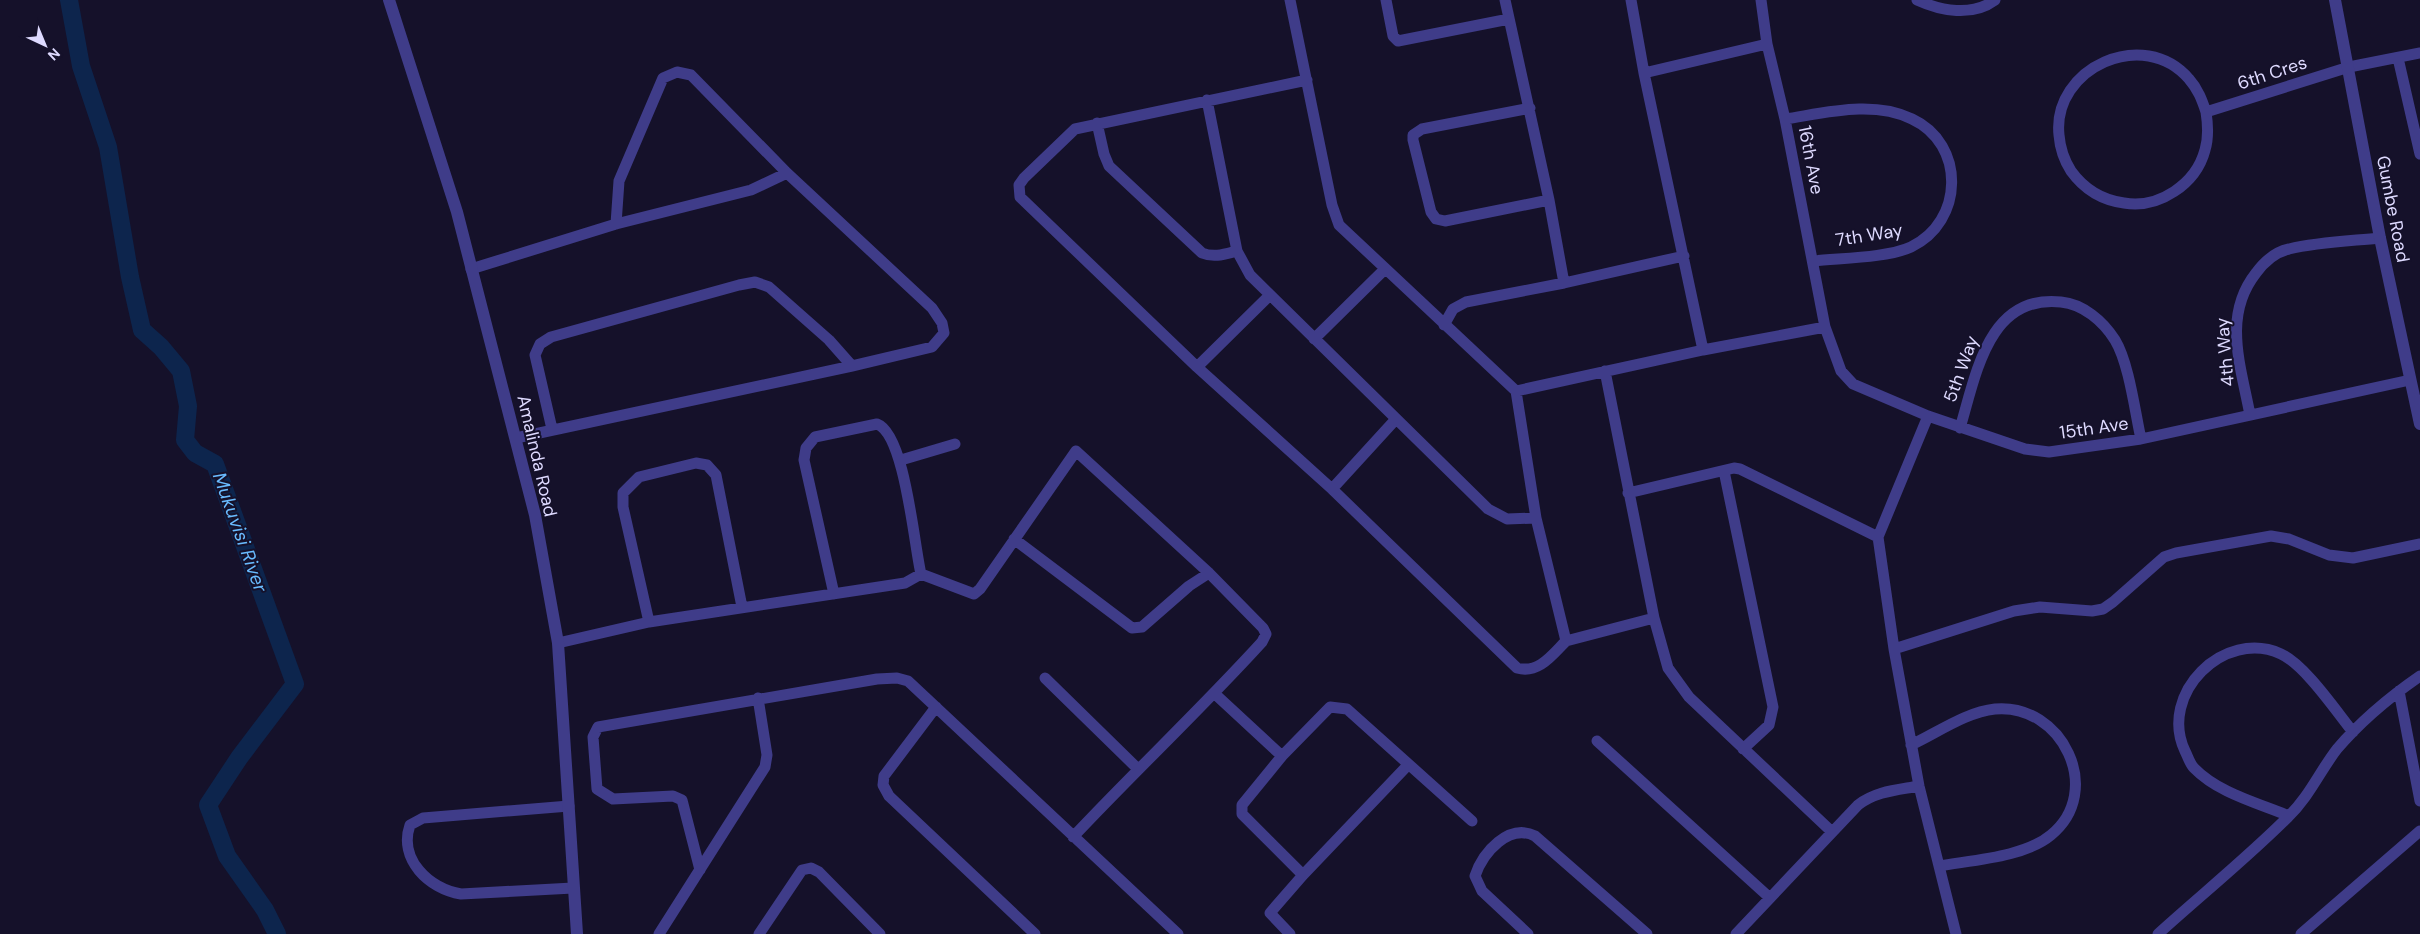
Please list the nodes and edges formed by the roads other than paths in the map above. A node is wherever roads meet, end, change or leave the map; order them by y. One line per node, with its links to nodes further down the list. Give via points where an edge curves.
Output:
1 (389, 0): 30 (street, Amalinda Road)
2 (1290, 0): 16 (street)
3 (1386, 0): 10 (street, via 1393,36 1398,41)
4 (1505, 0): 10 (street)
5 (1631, 0): 15 (street)
6 (1761, 0): 11 (street, 16th Ave)
7 (1917, 0): 8 (street, via 1935,8 1954,11 1974,9)
8 (1995, 0)
9 (2335, 0): 14 (street, Gumbe Road)
10 (1508, 19): 18 (street)
11 (1767, 44): 15 (street); 20 (street, 16th Ave)
12 (2420, 53): 13 (street, 6th Cres)
13 (2398, 58): 14 (street, 6th Cres); 22 (street)
14 (2349, 67): 19 (street, 6th Cres); 26 (street, Gumbe Road)
15 (1644, 73): 28 (street)
16 (1307, 80): 17 (street); 31 (street, via 1338,225)
17 (1207, 100): 21 (street); 27 (street)
18 (1530, 108): 24 (street); 24 (street, via 1422,129 1413,135 1413,140 1431,212 1436,219 1445,221)
19 (2206, 112): 19 (street, via 2200,94 2173,66 2156,58 2117,56 2082,75 2070,90 2058,127 2060,147 2078,181 2094,194 2121,203 2150,203 2168,196 2197,169 2205,151 2208,132)
20 (1785, 119): 29 (street, 16th Ave); 29 (street, 7th Way, via 1850,109 1889,112 1911,118 1938,139 1947,152 1951,170 1952,190 1942,218 1931,233 1912,246 1896,252)
21 (1097, 123): 27 (street, via 1109,166 1202,253 1217,256); 39 (street, via 1075,129 1062,138 1019,185 1020,197)
22 (2420, 154)
23 (788, 173): 25 (street, via 751,190); 25 (street, via 691,75 676,72 663,78 619,181); 38 (street, via 932,308 942,323 944,333 932,347)
24 (1549, 200): 32 (street)
25 (616, 224): 30 (street)
26 (2380, 238): 41 (street, Gumbe Road); 43 (street, 4th Way, via 2288,249 2262,265 2246,286 2237,310 2236,326)
27 (1237, 251): 33 (street, via 1250,275)
28 (1684, 256): 32 (street); 37 (street)
29 (1814, 261): 35 (street, 16th Ave)
30 (472, 269): 49 (street, Amalinda Road)
31 (1385, 270): 34 (street); 36 (street)
32 (1564, 283): 34 (street, via 1466,302 1453,309)
33 (1269, 296): 36 (street); 39 (street)
34 (1444, 324): 42 (street)
35 (1826, 327): 37 (street); 44 (street, 15th Ave, via 1841,371 1849,380)
36 (1314, 339): 45 (street)
37 (1703, 350): 40 (street)
38 (852, 366): 48 (street); 48 (street, via 829,340 769,287 754,282 738,285 551,337 540,344 535,355)
39 (1196, 367): 54 (street)
40 (1605, 372): 42 (street); 55 (street)
41 (2410, 380): 43 (street, 15th Ave); 46 (street, Gumbe Road)
42 (1516, 391): 56 (street)
43 (2250, 415): 50 (street, 15th Ave)
44 (1928, 416): 47 (street, 15th Ave); 57 (street)
45 (1396, 419): 54 (street); 56 (street, via 1498,516 1507,519)
46 (2420, 424)
47 (1960, 428): 50 (street, 15th Ave, via 2025,449 2049,452); 50 (street, 5th Way, via 1982,357 1993,333 2020,308 2047,300 2072,303 2088,311 2115,340)
48 (552, 429): 49 (street)
49 (516, 438): 67 (street, Amalinda Road, via 535,515)
50 (2141, 439)
51 (955, 444): 52 (street)
52 (901, 460): 61 (street); 62 (street, via 887,432 877,424 814,437 806,448 804,460)
53 (1724, 471): 55 (street); 57 (street, via 1734,468 1748,472); 78 (street, via 1773,707 1769,725)
54 (1332, 489): 66 (street, via 1517,668 1531,670 1539,666)
55 (1628, 493): 64 (street)
56 (1536, 518): 66 (street)
57 (1878, 537): 68 (street)
58 (1014, 538): 60 (street, via 1132,628 1142,627); 60 (street, via 1076,452); 61 (street, via 974,594)
59 (2420, 544): 68 (street, via 2354,558 2329,555 2289,538 2271,536 2176,553 2164,557 2102,609 2040,607 2014,611)
60 (1209, 573): 72 (street, via 1266,634)
61 (921, 574): 62 (street, via 906,583)
62 (834, 594): 63 (street)
63 (742, 607): 65 (street); 65 (street, via 716,475 707,466 696,463 639,477 623,493 623,507)
64 (1654, 618): 66 (street); 78 (street, via 1672,676)
65 (649, 622): 67 (street)
66 (1566, 641)
67 (558, 643): 84 (street, Amalinda Road)
68 (1894, 649): 77 (street)
69 (2420, 676): 71 (street)
70 (1045, 678): 81 (street)
71 (2399, 691): 75 (street); 83 (street)
72 (1215, 694): 79 (street); 81 (street)
73 (758, 698): 74 (street, via 898,678 908,681); 91 (street, via 767,755 765,766); 91 (street, via 605,724 598,726 593,733 596,786 600,793 613,799 674,796 682,800)
74 (936, 707): 89 (street); 99 (street, via 884,776 883,785 889,796)
75 (2353, 732): 85 (street); 85 (street, via 2298,666 2282,654 2269,650 2233,650 2201,672 2189,685 2177,722 2180,740 2193,767 2216,785)
76 (1597, 741): 94 (street)
77 (1911, 745): 82 (street); 90 (street, via 1971,716 1994,710 2018,711 2040,720 2058,735 2070,756 2075,779 2072,803 2062,825 2050,836 2029,848)
78 (1743, 749): 87 (street)
79 (1282, 756): 80 (street, via 1330,707 1339,707 1352,714); 92 (street, via 1249,794 1242,805 1242,814)
80 (1408, 765): 86 (street); 92 (street)
81 (1138, 769): 89 (street)
82 (1919, 786): 87 (street, via 1867,798); 90 (street)
83 (2420, 801)
84 (569, 806): 93 (street, Amalinda Road); 93 (street, via 423,818 410,825 407,845 423,877 449,892)
85 (2289, 816): 106 (street)
86 (1472, 820)
87 (1831, 831): 94 (street)
88 (2420, 831): 107 (street)
89 (1073, 837): 100 (street)
90 (1939, 866): 105 (street)
91 (700, 870): 96 (street)
92 (1303, 875): 101 (street, via 1270,913)
93 (573, 888): 95 (street, Amalinda Road)
94 (1770, 898): 104 (street)
95 (577, 934)
96 (659, 934)
97 (759, 934): 98 (street, via 802,870 811,868 819,872)
98 (880, 934)
99 (1035, 934)
100 (1178, 934)
101 (1290, 934)
102 (1528, 934): 103 (street, via 1482,891 1475,876 1496,845 1510,834 1519,832 1535,836)
103 (1647, 934)
104 (1736, 934)
105 (1956, 934)
106 (2158, 934)
107 (2301, 934)

